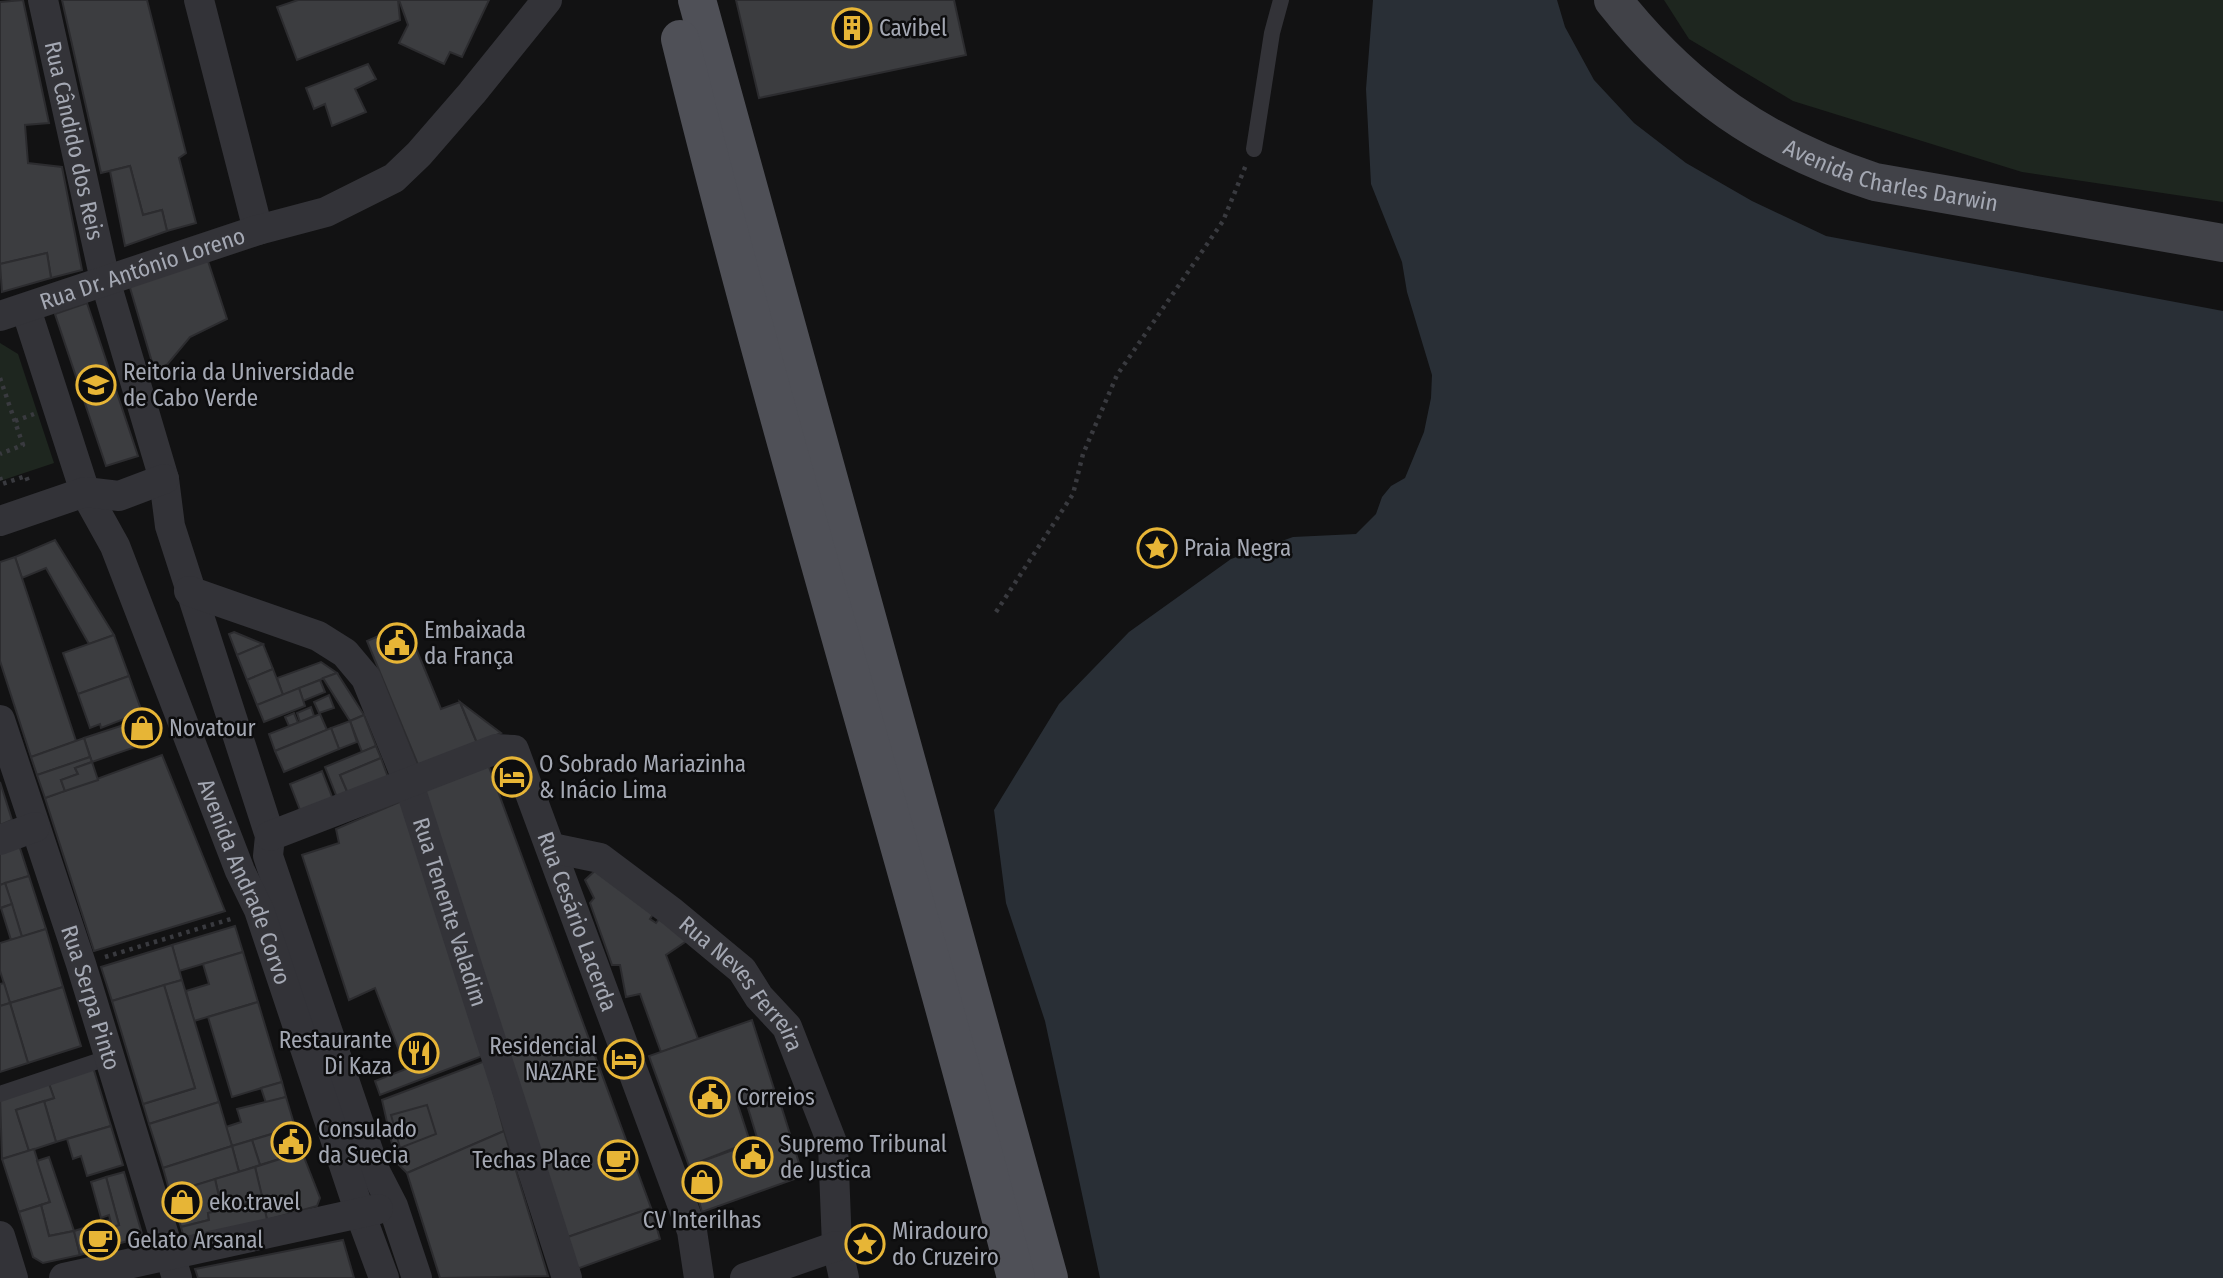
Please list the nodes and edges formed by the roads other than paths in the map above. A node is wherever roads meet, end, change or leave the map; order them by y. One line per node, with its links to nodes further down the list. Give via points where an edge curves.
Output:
1 (43, 0): 11 (street, Rua Cândido dos Reis)
2 (199, 0): 9 (street)
3 (547, 0): 9 (street, Rua Dr. António Loreno, via 472,93 394,178 326,212)
4 (670, 0): 38 (main road, via 773,401 895,824)
5 (696, 0): 39 (main road)
6 (1282, 0): 8 (lane, via 1272,33)
7 (1613, 0): 10 (main road, Avenida Charles Darwin, via 1679,74 1733,117 1829,167 1875,181)
8 (1254, 149)
9 (258, 230): 11 (street, Rua Dr. António Loreno)
10 (2223, 243)
11 (106, 279): 12 (street, Rua Dr. António Loreno); 13 (street, Rua Cândido dos Reis)
12 (13, 312): 14 (street, Avenida Andrade Corvo)
13 (164, 480): 14 (street, via 119,496); 16 (street, Avenida Andrade Corvo, via 170,526)
14 (85, 492): 15 (street); 26 (street, Avenida Andrade Corvo, via 115,546 259,910)
15 (0, 521)
16 (189, 591): 18 (street, Rua Tenente Valadim, via 318,636 345,653 366,678); 20 (street, Avenida Andrade Corvo)
17 (0, 720): 19 (street, Rua Serpa Pinto)
18 (409, 784): 20 (street); 22 (street, Rua Cesário Lacerda, via 496,749 514,750); 34 (street, Rua Tenente Valadim)
19 (35, 827): 21 (street); 23 (street, Rua Serpa Pinto)
20 (270, 836): 25 (street, Avenida Andrade Corvo, via 268,856 375,1171)
21 (0, 839)
22 (552, 848): 28 (street, Rua Neves Ferreira, via 600,858 672,912 742,971 787,1027 833,1145); 35 (street, Rua Cesário Lacerda, via 692,1231)
23 (110, 1057): 24 (lane); 29 (street, Rua Serpa Pinto)
24 (0, 1094)
25 (393, 1206): 26 (street); 33 (street, Avenida Andrade Corvo)
26 (360, 1213): 29 (street); 32 (street, Avenida Andrade Corvo)
27 (0, 1236): 30 (street)
28 (836, 1246): 36 (street); 37 (street, Rua Neves Ferreira)
29 (173, 1266): 31 (street)
30 (13, 1278)
31 (64, 1278)
32 (384, 1278)
33 (417, 1278)
34 (567, 1278)
35 (699, 1278)
36 (745, 1278)
37 (844, 1278)
38 (1016, 1278)
39 (1049, 1278)

